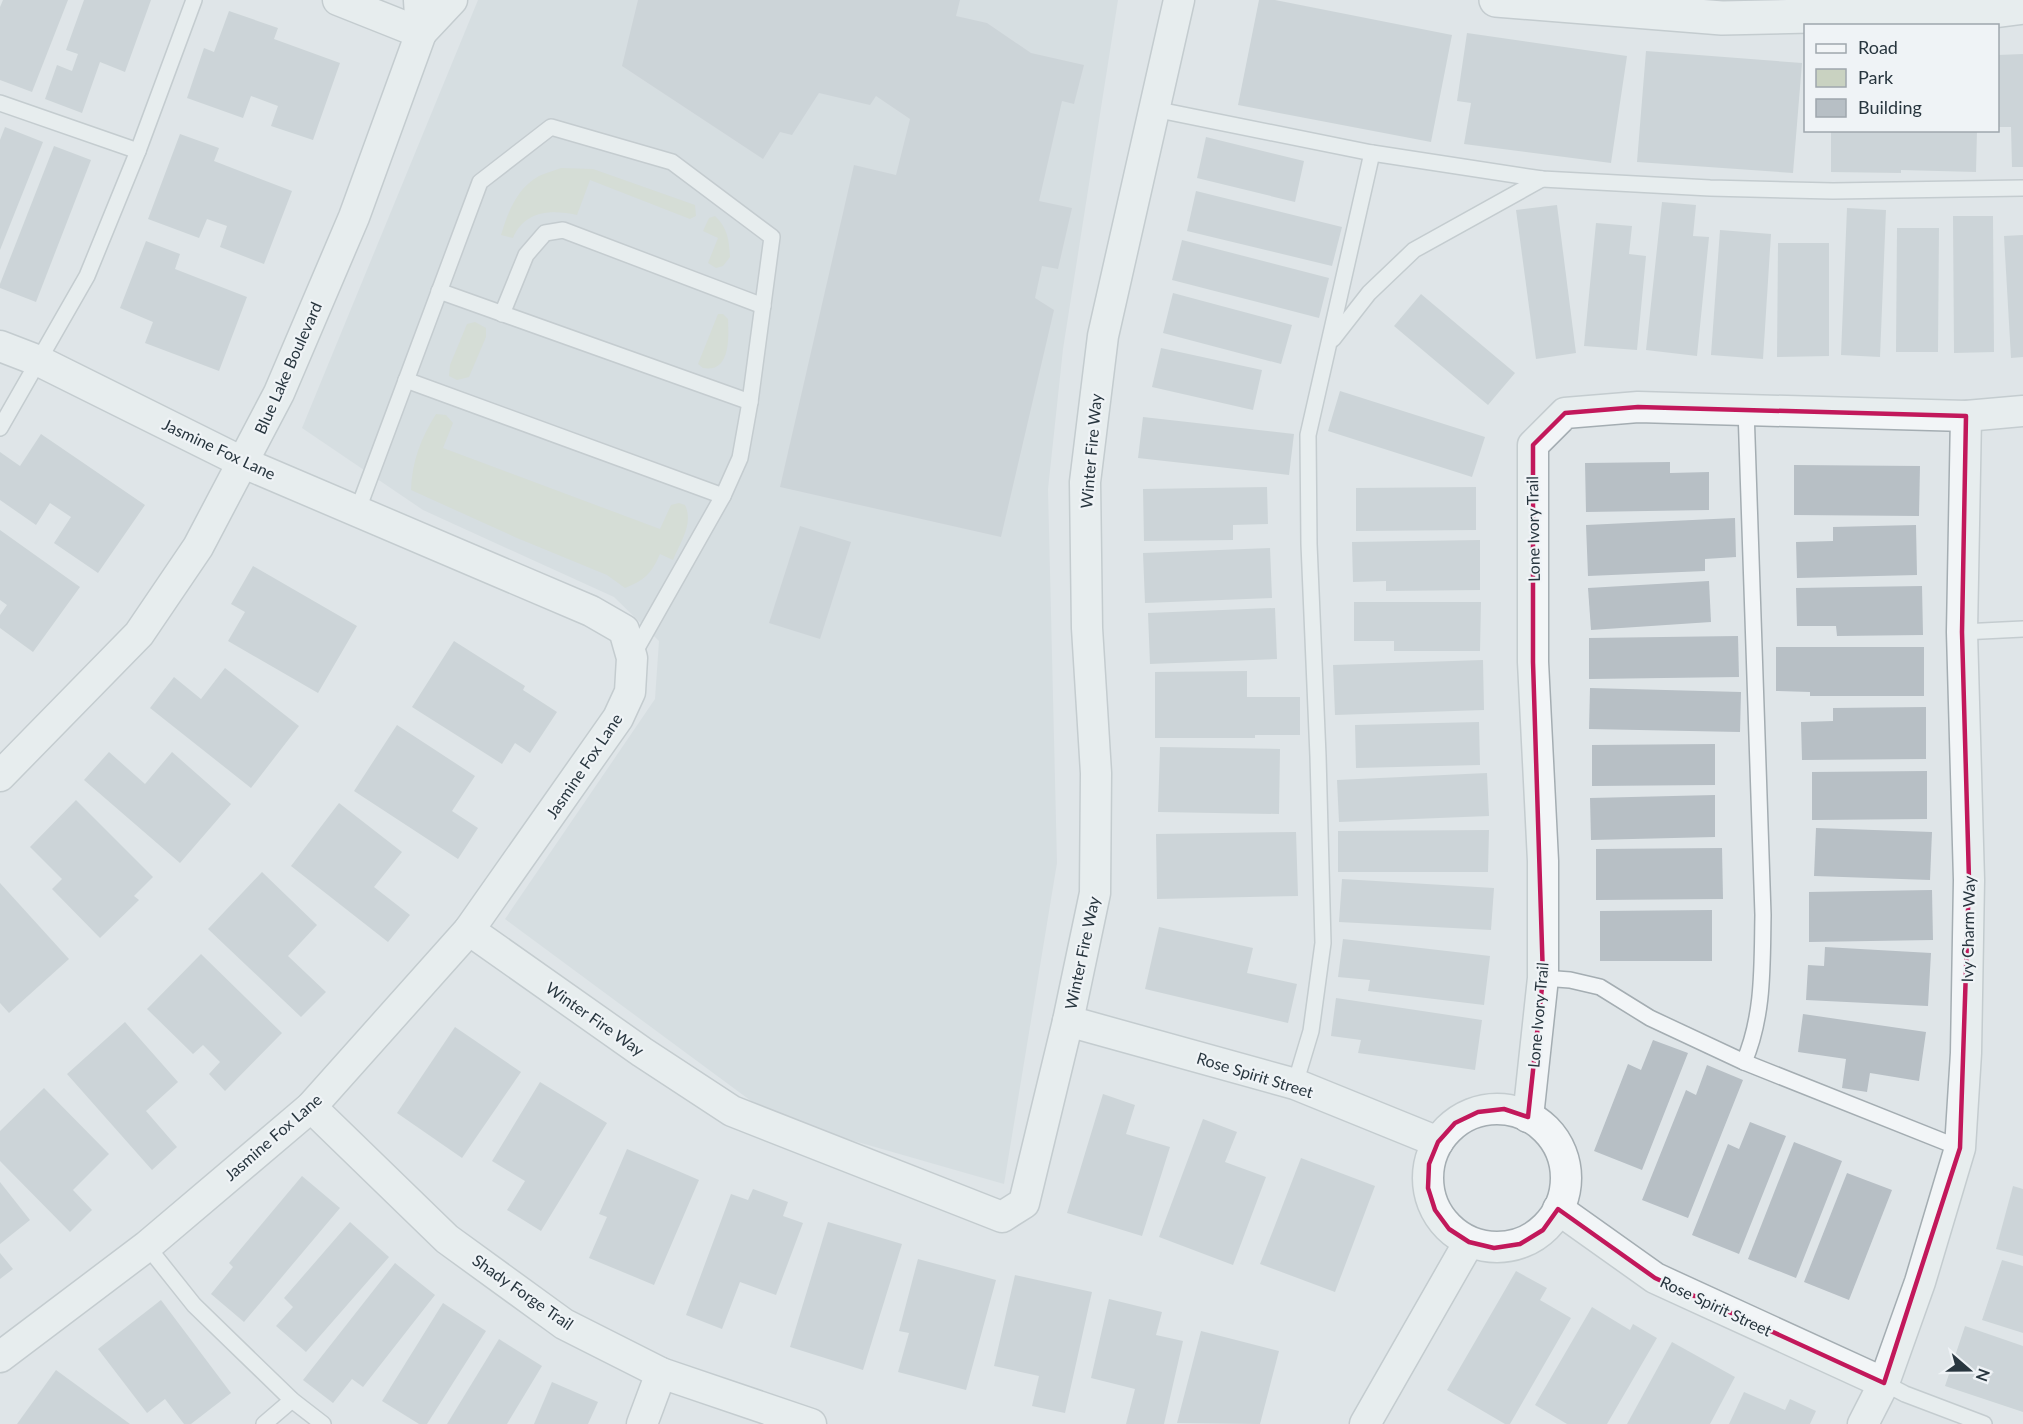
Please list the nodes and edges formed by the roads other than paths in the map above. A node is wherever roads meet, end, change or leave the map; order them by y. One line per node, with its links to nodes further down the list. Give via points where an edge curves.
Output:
1 (194, 0): 11 (lane)
2 (338, 0): 8 (street)
3 (419, 0): 8 (street, Blue Lake Boulevard)
4 (452, 0): 8 (street, Blue Lake Boulevard)
5 (1179, 0): 10 (street, Winter Fire Way)
6 (1496, 0): 7 (street, via 1722,18 1986,12)
7 (2023, 7)
8 (421, 33): 27 (street, Blue Lake Boulevard, via 354,218 279,393)
9 (0, 103): 11 (lane)
10 (1154, 109): 12 (lane); 36 (street, Winter Fire Way, via 1103,336 1085,482 1096,773 1095,893)
11 (138, 151): 20 (lane, via 87,276)
12 (1372, 153): 13 (lane); 18 (lane)
13 (1542, 179): 14 (lane, via 1822,191); 18 (lane, via 1414,250 1370,293)
14 (2023, 188)
15 (439, 291): 16 (lane, via 480,182 552,127 672,162 772,237); 17 (lane); 21 (lane)
16 (763, 306): 17 (lane, via 563,230 545,233 526,255); 22 (lane)
17 (502, 314): 22 (lane)
18 (1331, 341): 38 (lane, via 1308,435 1323,943 1311,1031)
19 (0, 346): 20 (street, Jasmine Fox Lane)
20 (39, 361): 26 (lane); 27 (street, Jasmine Fox Lane)
21 (406, 380): 28 (lane); 29 (lane)
22 (750, 402): 28 (lane, via 740,458)
23 (1746, 409): 25 (street, Lone Ivory Trail); 35 (street, Lone Ivory Trail, via 1638,407 1565,412 1533,445 1533,662 1543,861); 37 (lane, via 1762,915 1761,996)
24 (2023, 411): 25 (street, Lone Ivory Trail)
25 (1966, 416): 31 (street, Ivy Charm Way)
26 (0, 428)
27 (244, 463): 29 (street, Jasmine Fox Lane); 33 (street, Blue Lake Boulevard, via 198,547 139,634)
28 (723, 496): 32 (lane)
29 (357, 512): 32 (street, Jasmine Fox Lane, via 591,611 624,630)
30 (2023, 629): 31 (lane)
31 (1962, 632): 42 (street, Ivy Charm Way, via 1969,880)
32 (632, 657): 34 (street, Jasmine Fox Lane, via 630,692 618,718)
33 (0, 776)
34 (470, 930): 36 (street, Winter Fire Way, via 732,1111 1002,1217 1024,1203); 39 (street, Jasmine Fox Lane)
35 (1543, 978): 37 (lane, via 1600,987 1650,1018); 40 (street, Lone Ivory Trail)
36 (1068, 1021): 38 (street, Rose Spirit Street)
37 (1744, 1062): 42 (lane)
38 (1294, 1084): 41 (street, Rose Spirit Street)
39 (311, 1107): 45 (street, Jasmine Fox Lane); 47 (street, Shady Forge Trail, via 447,1239 564,1324)
40 (1528, 1117): 41 (street, via 1504,1109 1478,1112 1455,1123); 43 (street, via 1546,1129 1565,1167 1565,1188)
41 (1438, 1142): 44 (street, via 1429,1164 1428,1188 1435,1210 1449,1229)
42 (1960, 1148): 48 (street, Ivy Charm Way, via 1920,1282)
43 (1558, 1209): 44 (street, via 1543,1230 1520,1244 1494,1248); 48 (street, Rose Spirit Street, via 1655,1278)
44 (1469, 1242): 54 (street)
45 (147, 1245): 46 (street, Jasmine Fox Lane); 49 (lane, via 194,1305)
46 (0, 1356)
47 (661, 1373): 52 (street); 53 (street, Shady Forge Trail)
48 (1884, 1383): 55 (street, Ivy Charm Way); 56 (lane)
49 (292, 1400): 50 (lane); 51 (lane)
50 (264, 1424)
51 (323, 1424)
52 (642, 1424)
53 (810, 1424)
54 (1365, 1424)
55 (1863, 1424)
56 (1984, 1424)

